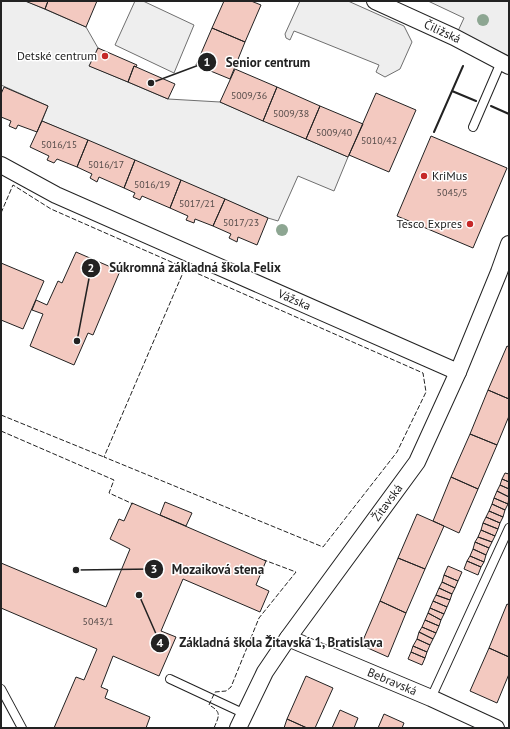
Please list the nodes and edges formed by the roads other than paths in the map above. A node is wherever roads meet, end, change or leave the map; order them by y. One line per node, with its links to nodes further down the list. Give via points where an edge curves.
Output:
1 (375, 1): 2 (street, Čiližská, via 454,37)
2 (505, 64): 3 (lane)
3 (473, 127)
4 (1, 165): 6 (street, Vážska, via 56,196)
5 (507, 255): 6 (street, Žitavská)
6 (458, 372): 8 (street, Žitavská, via 417,462)
7 (509, 528): 11 (lane)
8 (288, 638): 11 (street, Bebravská); 12 (street, Žitavská, via 265,672)
9 (170, 679): 12 (lane)
10 (1, 689): 13 (lane)
11 (431, 698): 14 (street, Bebravská)
12 (241, 721)
13 (22, 728)
14 (496, 728)

